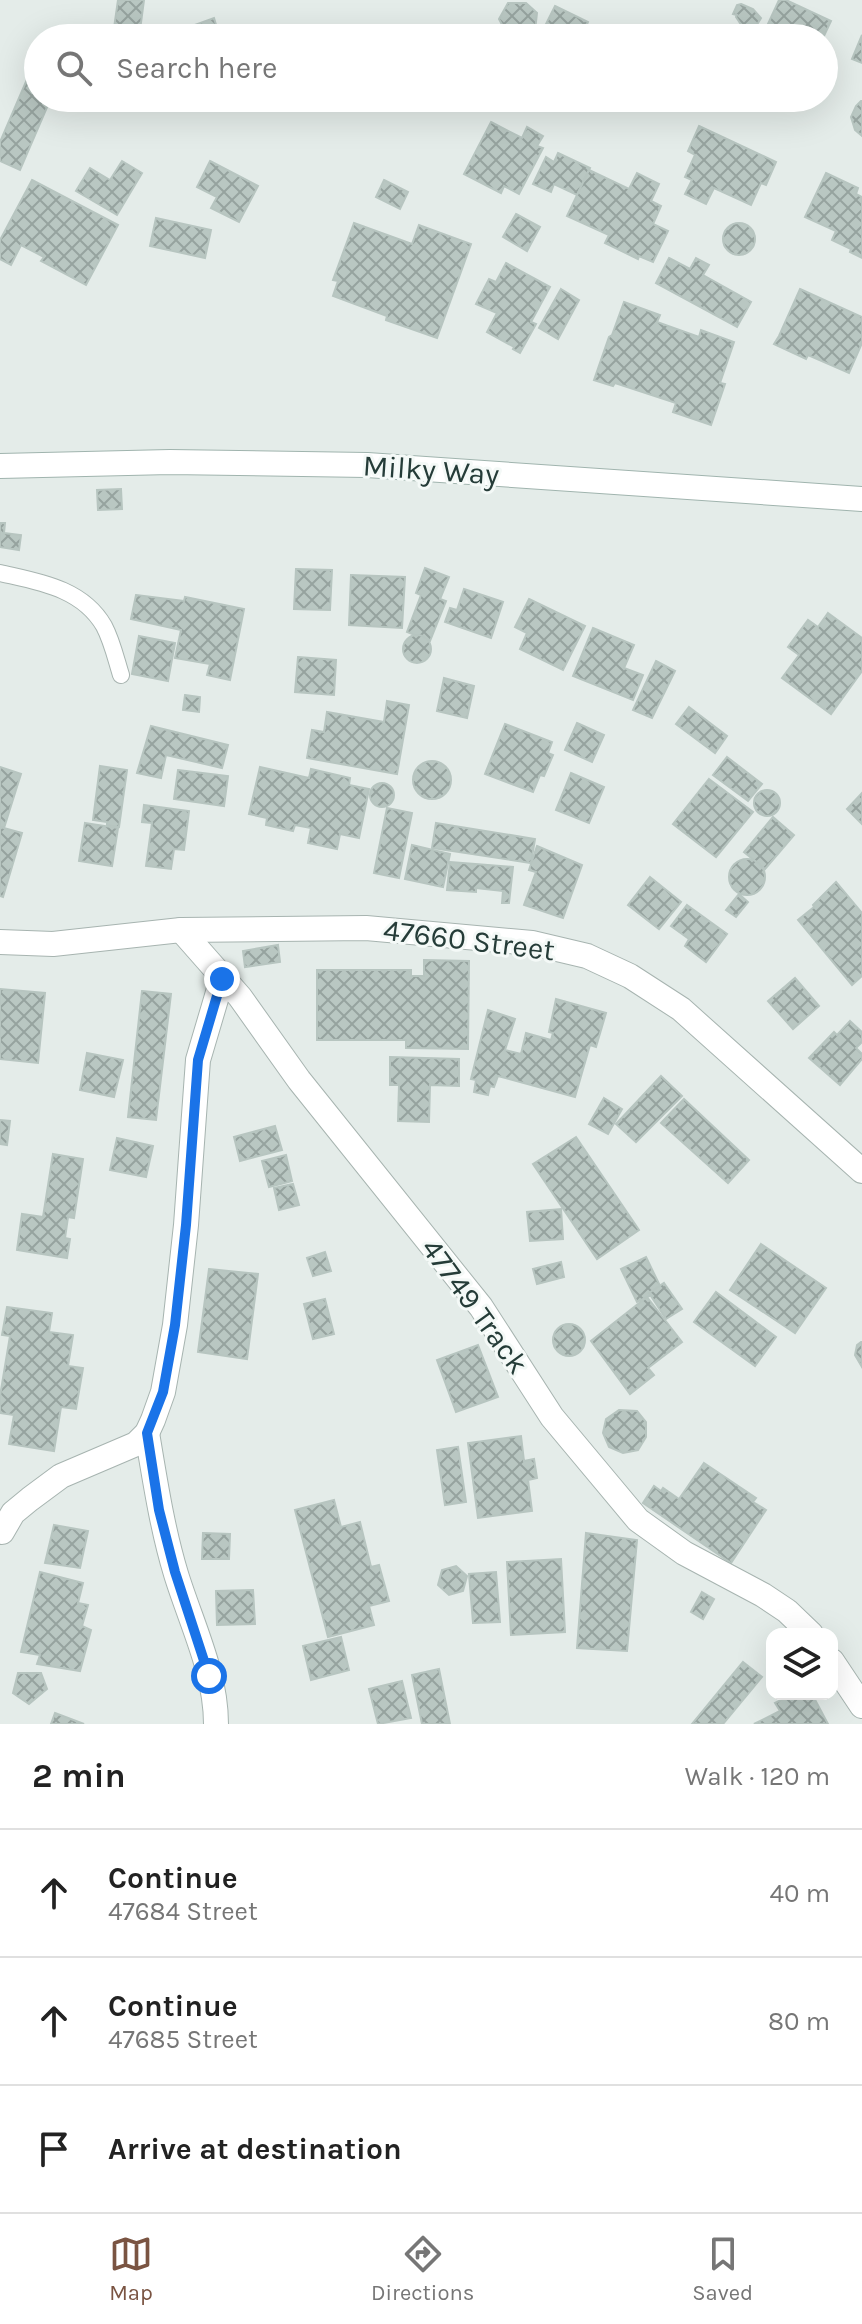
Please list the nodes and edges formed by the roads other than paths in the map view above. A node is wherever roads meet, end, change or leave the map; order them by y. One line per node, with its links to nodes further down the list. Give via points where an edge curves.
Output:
1 (0, 466): 2 (street, Milky Way, via 367,465)
2 (862, 499)
3 (0, 573): 4 (lane, via 51,584 82,601 105,628)
4 (121, 675)
5 (181, 930): 6 (street, 47660 Street, via 53,944); 7 (street, 47749 Track); 8 (street, 47660 Street, via 366,928 532,943 587,956 681,1009)
6 (0, 942)
7 (222, 979): 9 (street, via 198,1060 175,1325 163,1392); 11 (street, 47749 Track, via 481,1307 552,1417 638,1520 684,1553 763,1595)
8 (862, 1171)
9 (147, 1433): 10 (street, via 136,1444 61,1476 13,1513); 14 (street, via 159,1510 209,1676)
10 (2, 1532)
11 (805, 1628)
12 (838, 1670): 13 (street)
13 (862, 1706)
14 (216, 1724)

